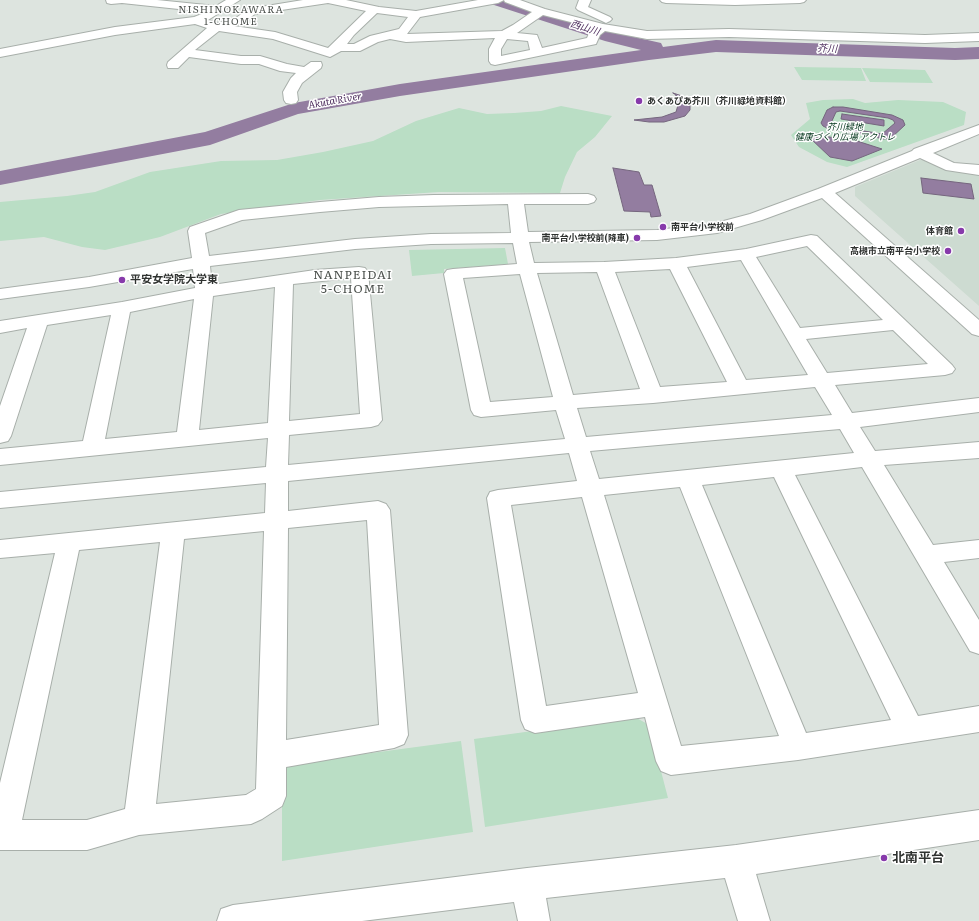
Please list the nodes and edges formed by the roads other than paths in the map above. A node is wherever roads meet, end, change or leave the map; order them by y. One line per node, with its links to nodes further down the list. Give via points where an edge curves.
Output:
1 (234, 0): 11 (street)
2 (326, 0): 19 (street, via 257,9 240,20)
3 (330, 0): 10 (street)
4 (509, 0): 14 (street)
5 (585, 0): 23 (street, via 582,8 599,16)
6 (666, 0): 7 (street)
7 (800, 0)
8 (112, 1): 11 (street); 16 (street)
9 (493, 1): 13 (street); 14 (street, via 508,11)
10 (375, 9): 13 (street); 27 (street)
11 (218, 10): 15 (street)
12 (145, 12): 17 (street, via 160,13)
13 (416, 14): 21 (street, via 403,32)
14 (536, 14): 20 (street); 22 (street)
15 (196, 20): 17 (street); 19 (street)
16 (104, 24): 17 (street); 18 (street); 29 (street)
17 (170, 24)
18 (85, 25)
19 (218, 27): 25 (street); 27 (street, via 275,36)
20 (598, 32): 23 (street); 28 (street, via 592,41)
21 (388, 35): 22 (street, via 406,38 467,30); 27 (street, via 356,48)
22 (502, 35): 28 (street, via 533,38); 28 (street, via 495,49 495,61)
23 (669, 35): 24 (street, via 773,34 925,39)
24 (979, 37)
25 (196, 43): 26 (street); 30 (street)
26 (234, 48)
27 (334, 50): 32 (street)
28 (537, 52)
29 (0, 53)
30 (186, 53): 31 (street); 32 (street, via 260,60)
31 (173, 65)
32 (306, 71): 33 (street, via 292,87)
33 (291, 100)
34 (979, 129): 35 (street)
35 (919, 152): 36 (street, via 951,167); 37 (street)
36 (979, 170)
37 (824, 192): 40 (street, via 756,217 717,228 657,235); 53 (street)
38 (515, 199): 39 (street); 40 (street); 42 (street, via 379,202 239,216 196,231)
39 (588, 199)
40 (520, 238): 42 (street, via 356,244); 45 (street)
41 (746, 254): 43 (street); 51 (street, via 811,240); 54 (street)
42 (201, 262): 47 (street); 48 (street)
43 (676, 263): 44 (street); 56 (street)
44 (604, 267): 45 (street); 57 (street)
45 (527, 268): 58 (street); 58 (street, via 453,274 481,410)
46 (284, 280): 47 (street); 61 (street); 61 (street, via 359,272 371,420)
47 (204, 292): 49 (street); 63 (street)
48 (0, 294)
49 (122, 308): 50 (street); 65 (street)
50 (38, 322): 52 (street); 62 (street)
51 (896, 324): 54 (street); 55 (street, via 944,369)
52 (0, 327)
53 (979, 330)
54 (794, 334): 55 (street)
55 (822, 380): 56 (street); 60 (street)
56 (740, 387): 57 (street)
57 (653, 396): 58 (street)
58 (565, 404): 64 (street)
59 (979, 406): 60 (street)
60 (848, 421): 64 (street); 68 (street)
61 (278, 429): 63 (street); 70 (street)
62 (0, 436)
63 (186, 438): 65 (street)
64 (578, 445): 70 (street); 72 (street)
65 (92, 448): 67 (street)
66 (979, 450): 68 (street)
67 (0, 457)
68 (870, 459): 69 (street); 79 (street)
69 (781, 469): 71 (street); 83 (street)
70 (277, 473): 73 (street); 74 (street)
71 (688, 478): 72 (street); 84 (street)
72 (592, 489): 81 (street); 81 (street, via 498,498 535,720)
73 (0, 500)
74 (277, 520): 75 (street); 85 (street); 85 (street, via 378,510 394,735)
75 (173, 532): 76 (street); 86 (street)
76 (69, 543): 77 (street); 88 (street)
77 (0, 549)
78 (979, 549): 79 (street)
79 (927, 555): 80 (street)
80 (979, 643)
81 (655, 704): 84 (street, via 671,761)
82 (979, 719): 83 (street)
83 (910, 729): 84 (street)
84 (798, 747)
85 (272, 756): 86 (street, via 271,796 251,809)
86 (139, 820): 88 (street, via 87,835)
87 (979, 825): 89 (street)
88 (2, 835)
89 (736, 861): 90 (street); 94 (street)
90 (527, 884): 91 (street); 93 (street)
91 (326, 916): 92 (street)
92 (233, 921)
93 (534, 921)
94 (754, 921)

